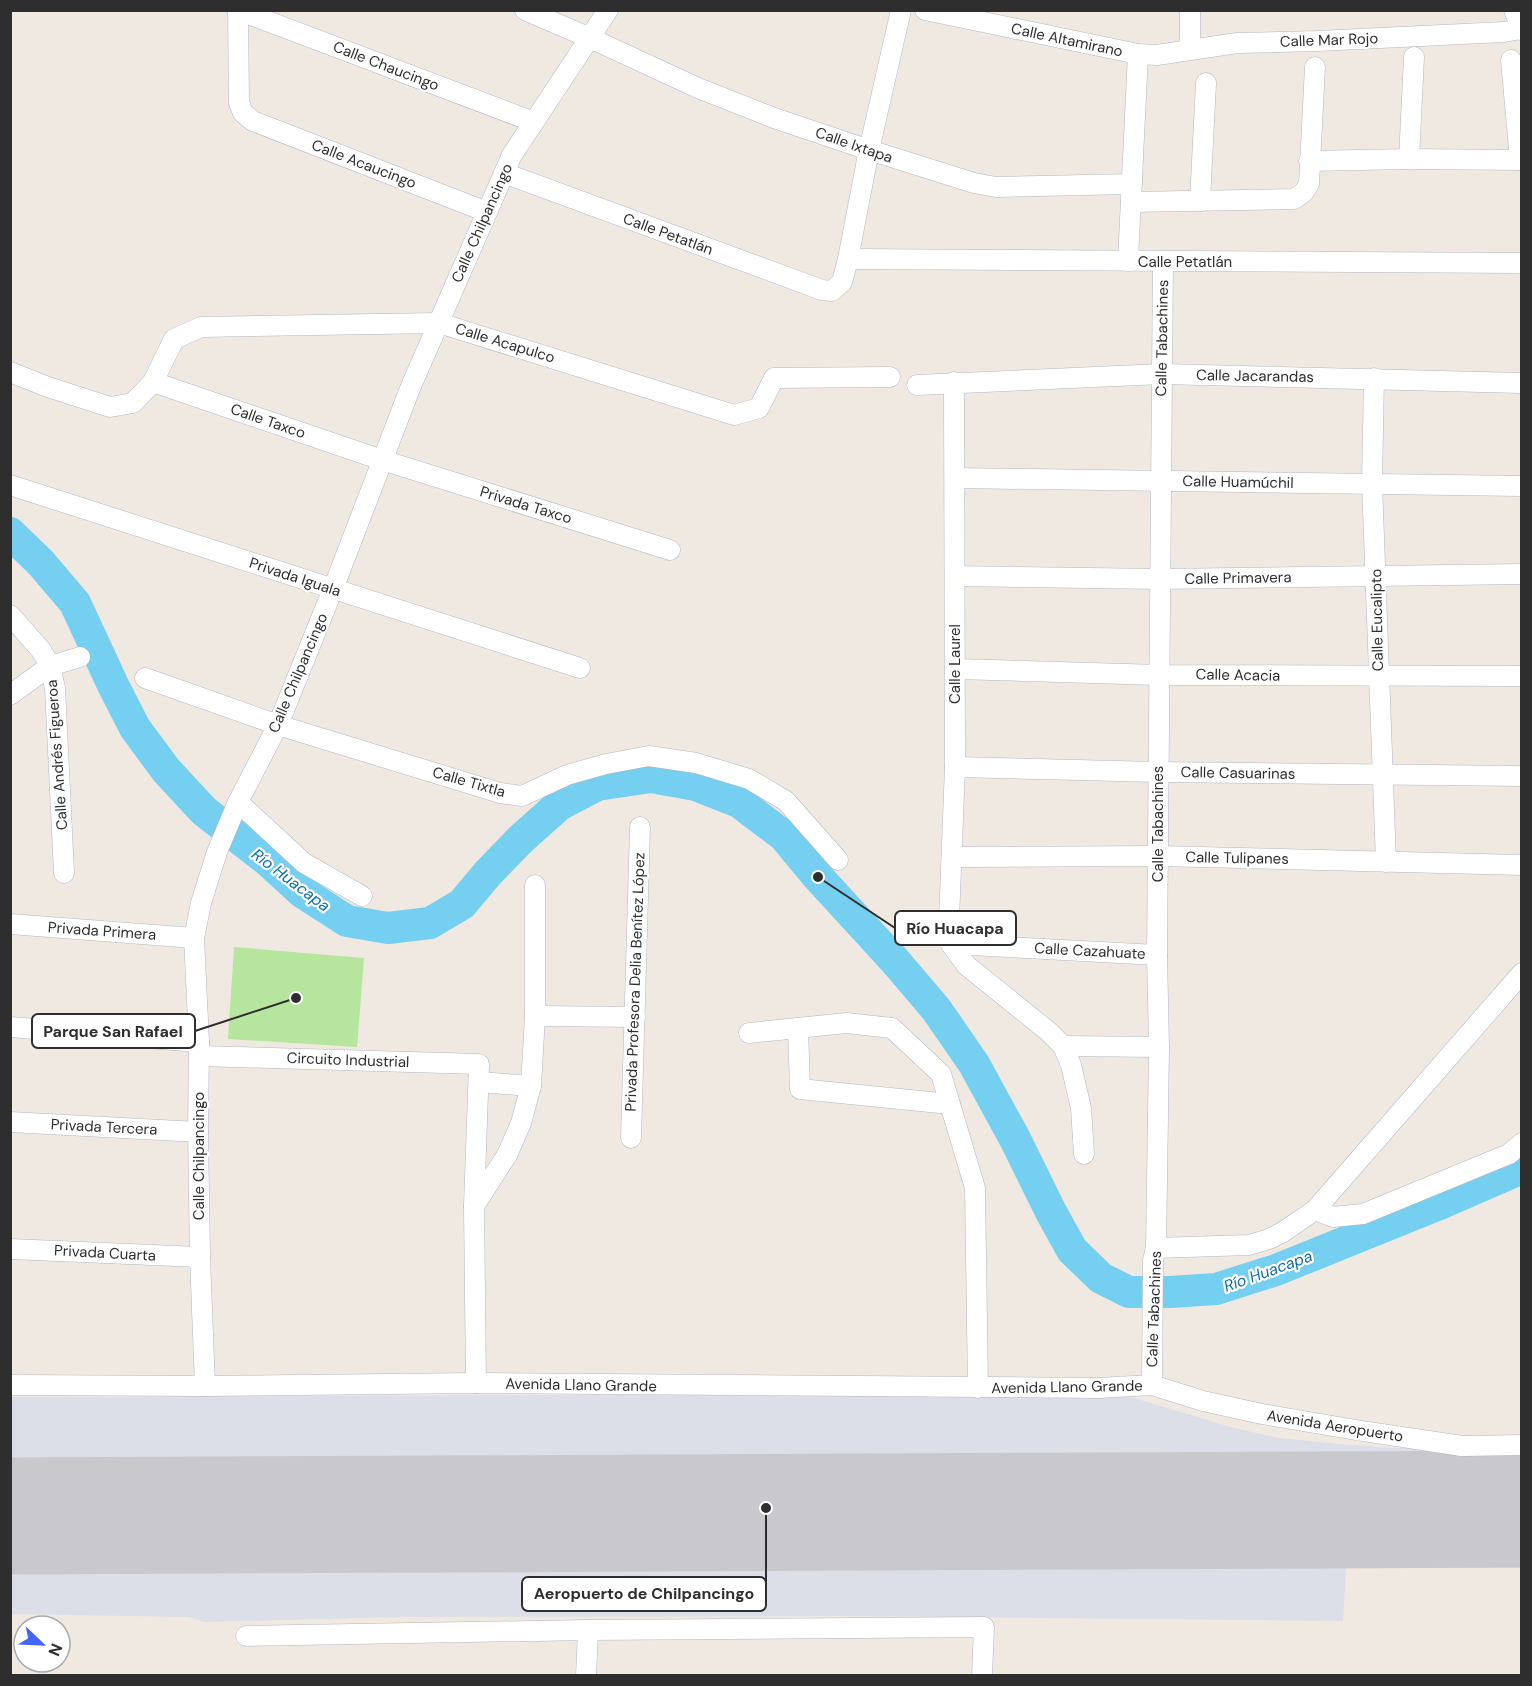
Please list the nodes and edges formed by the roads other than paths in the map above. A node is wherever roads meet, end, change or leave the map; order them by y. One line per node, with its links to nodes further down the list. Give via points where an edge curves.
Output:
1 (238, 10): 15 (street, Calle Chaucingo); 23 (street, Calle Acaucingo, via 239,103 243,113 253,121)
2 (525, 10): 8 (street, Calle Ixtapa)
3 (608, 10): 8 (street, Calle Chilpancingo)
4 (901, 10): 16 (street)
5 (925, 10): 10 (street, Calle Altamirano)
6 (1190, 10): 9 (street)
7 (1519, 23): 9 (street, Calle Mar Rojo, via 1504,32 1237,43)
8 (590, 38): 15 (street, Calle Chilpancingo); 16 (street, Calle Ixtapa, via 698,88)
9 (1190, 49): 10 (street, Calle Mar Rojo)
10 (1138, 54): 21 (street)
11 (1414, 57): 17 (street)
12 (1511, 60): 18 (street)
13 (1315, 67): 19 (street, Calle Ixtapa)
14 (1206, 83): 22 (street)
15 (534, 122): 20 (street, Calle Chilpancingo)
16 (869, 150): 21 (street, Calle Ixtapa, via 996,187); 24 (street)
17 (1409, 159): 18 (street); 19 (street)
18 (1521, 160)
19 (1309, 161): 22 (street, Calle Ixtapa, via 1309,184 1294,199)
20 (504, 173): 23 (street, Calle Chilpancingo); 24 (street, Calle Petatlán, via 822,290 832,291 842,282)
21 (1131, 193): 22 (street, Calle Ixtapa); 25 (street)
22 (1200, 201)
23 (487, 212): 28 (street, Calle Chilpancingo)
24 (848, 259): 25 (street, Calle Petatlán)
25 (1128, 261): 26 (street, Calle Petatlán)
26 (1163, 262): 27 (street, Calle Petatlán); 30 (street, Calle Tabachines)
27 (1521, 263)
28 (439, 323): 31 (street, Calle Acapulco, via 734,415 759,408 774,378); 33 (street, Calle Acapulco, via 201,327 174,339); 37 (street, Calle Chilpancingo)
29 (10, 372): 33 (street, Calle Acapulco, via 110,407 133,403)
30 (1162, 374): 32 (street, Calle Jacarandas); 34 (street, Calle Jacarandas); 39 (street, Calle Tabachines)
31 (890, 377)
32 (1374, 378): 35 (street, Calle Jacarandas); 40 (street, Calle Eucalipto)
33 (153, 382): 37 (street, Calle Taxco)
34 (954, 382): 36 (street, Calle Jacarandas); 38 (street, Calle Laurel)
35 (1521, 382)
36 (917, 384)
37 (382, 460): 43 (street, Privada Taxco); 48 (street, Calle Chilpancingo)
38 (955, 478): 39 (street, Calle Huamúchil); 45 (street, Calle Laurel)
39 (1161, 481): 40 (street, Calle Huamúchil); 47 (street, Calle Tabachines)
40 (1372, 483): 42 (street, Calle Huamúchil); 46 (street, Calle Eucalipto)
41 (10, 485): 48 (street, Privada Iguala)
42 (1521, 486)
43 (670, 550)
44 (1521, 574): 46 (street, Calle Primavera)
45 (955, 576): 47 (street, Calle Primavera); 53 (street, Calle Laurel)
46 (1376, 577): 47 (street, Calle Primavera); 56 (street, Calle Eucalipto)
47 (1160, 579): 54 (street, Calle Tabachines)
48 (333, 589): 52 (street, Privada Iguala); 59 (street, Calle Chilpancingo)
49 (10, 615): 51 (street, Calle Andrés Figueroa)
50 (80, 657): 51 (street)
51 (50, 666): 58 (street); 71 (street, Calle Andrés Figueroa, via 55,688)
52 (580, 668)
53 (955, 669): 54 (street, Calle Acacia); 60 (street, Calle Laurel)
54 (1159, 675): 56 (street, Calle Acacia); 61 (street, Calle Tabachines)
55 (1521, 676): 56 (street, Calle Acacia)
56 (1378, 677): 62 (street, Calle Eucalipto)
57 (145, 678): 59 (street, Calle Tixtla)
58 (10, 695)
59 (278, 725): 64 (street, Calle Chilpancingo); 68 (street, Calle Tixtla, via 500,793 522,796 567,775 606,764 650,756 696,763 748,779 786,801)
60 (955, 767): 61 (street, Calle Casuarinas); 67 (street, Calle Laurel)
61 (1158, 772): 62 (street, Calle Casuarinas); 66 (street, Calle Tabachines)
62 (1382, 774): 63 (street, Calle Casuarinas); 69 (street, Calle Eucalipto)
63 (1521, 776)
64 (238, 802): 73 (street, via 304,863); 75 (street, Calle Chilpancingo, via 217,852)
65 (640, 826): 80 (street, Privada Profesora Delia Benítez López)
66 (1158, 856): 67 (street, Calle Tulipanes); 69 (street, Calle Tulipanes); 77 (street, Calle Tabachines)
67 (952, 857): 76 (street, Calle Laurel)
68 (838, 860)
69 (1386, 862): 70 (street, Calle Tulipanes)
70 (1521, 866)
71 (64, 873)
72 (535, 885): 79 (street)
73 (362, 896)
74 (10, 924): 75 (street, Privada Primera)
75 (194, 938): 86 (street, Calle Chilpancingo)
76 (951, 944): 77 (street, Calle Cazahuate); 84 (street, via 966,965)
77 (1157, 955): 85 (street, Calle Tabachines)
78 (1521, 973): 96 (street)
79 (535, 1016): 80 (street); 88 (street)
80 (635, 1017): 92 (street, Privada Profesora Delia Benítez López)
81 (10, 1027): 86 (street)
82 (798, 1028): 83 (street); 89 (street, via 846,1023 892,1028 942,1074); 89 (street, via 800,1089)
83 (749, 1033)
84 (1063, 1046): 85 (street); 94 (street, via 1081,1108)
85 (1159, 1047): 98 (street, Calle Tabachines)
86 (199, 1049): 87 (street, Circuito Industrial, via 479,1064); 91 (street, Calle Chilpancingo)
87 (479, 1082): 88 (street); 95 (street)
88 (531, 1086): 95 (street, via 507,1155)
89 (950, 1104): 104 (street, via 975,1188)
90 (10, 1122): 91 (street, Privada Tercera)
91 (198, 1132): 99 (street, Calle Chilpancingo)
92 (631, 1138)
93 (1521, 1143): 96 (street, via 1509,1154 1363,1214 1333,1217)
94 (1084, 1154)
95 (474, 1206): 100 (street)
96 (1315, 1210): 98 (street, via 1283,1232 1249,1245)
97 (10, 1249): 99 (street, Privada Cuarta)
98 (1154, 1254): 103 (street, Calle Tabachines)
99 (200, 1257): 102 (street, Calle Chilpancingo)
100 (476, 1383): 102 (street, Avenida Llano Grande); 104 (street, Avenida Llano Grande)
101 (10, 1385): 102 (street, Avenida Llano Grande)
102 (205, 1386)
103 (1152, 1386): 104 (street, Avenida Llano Grande); 105 (street, Avenida Aeropuerto, via 1262,1414 1368,1432 1462,1446)
104 (978, 1388)
105 (1521, 1445)
106 (588, 1630): 107 (street); 108 (street); 109 (street, via 984,1628)
107 (246, 1636)
108 (586, 1676)
109 (982, 1676)

